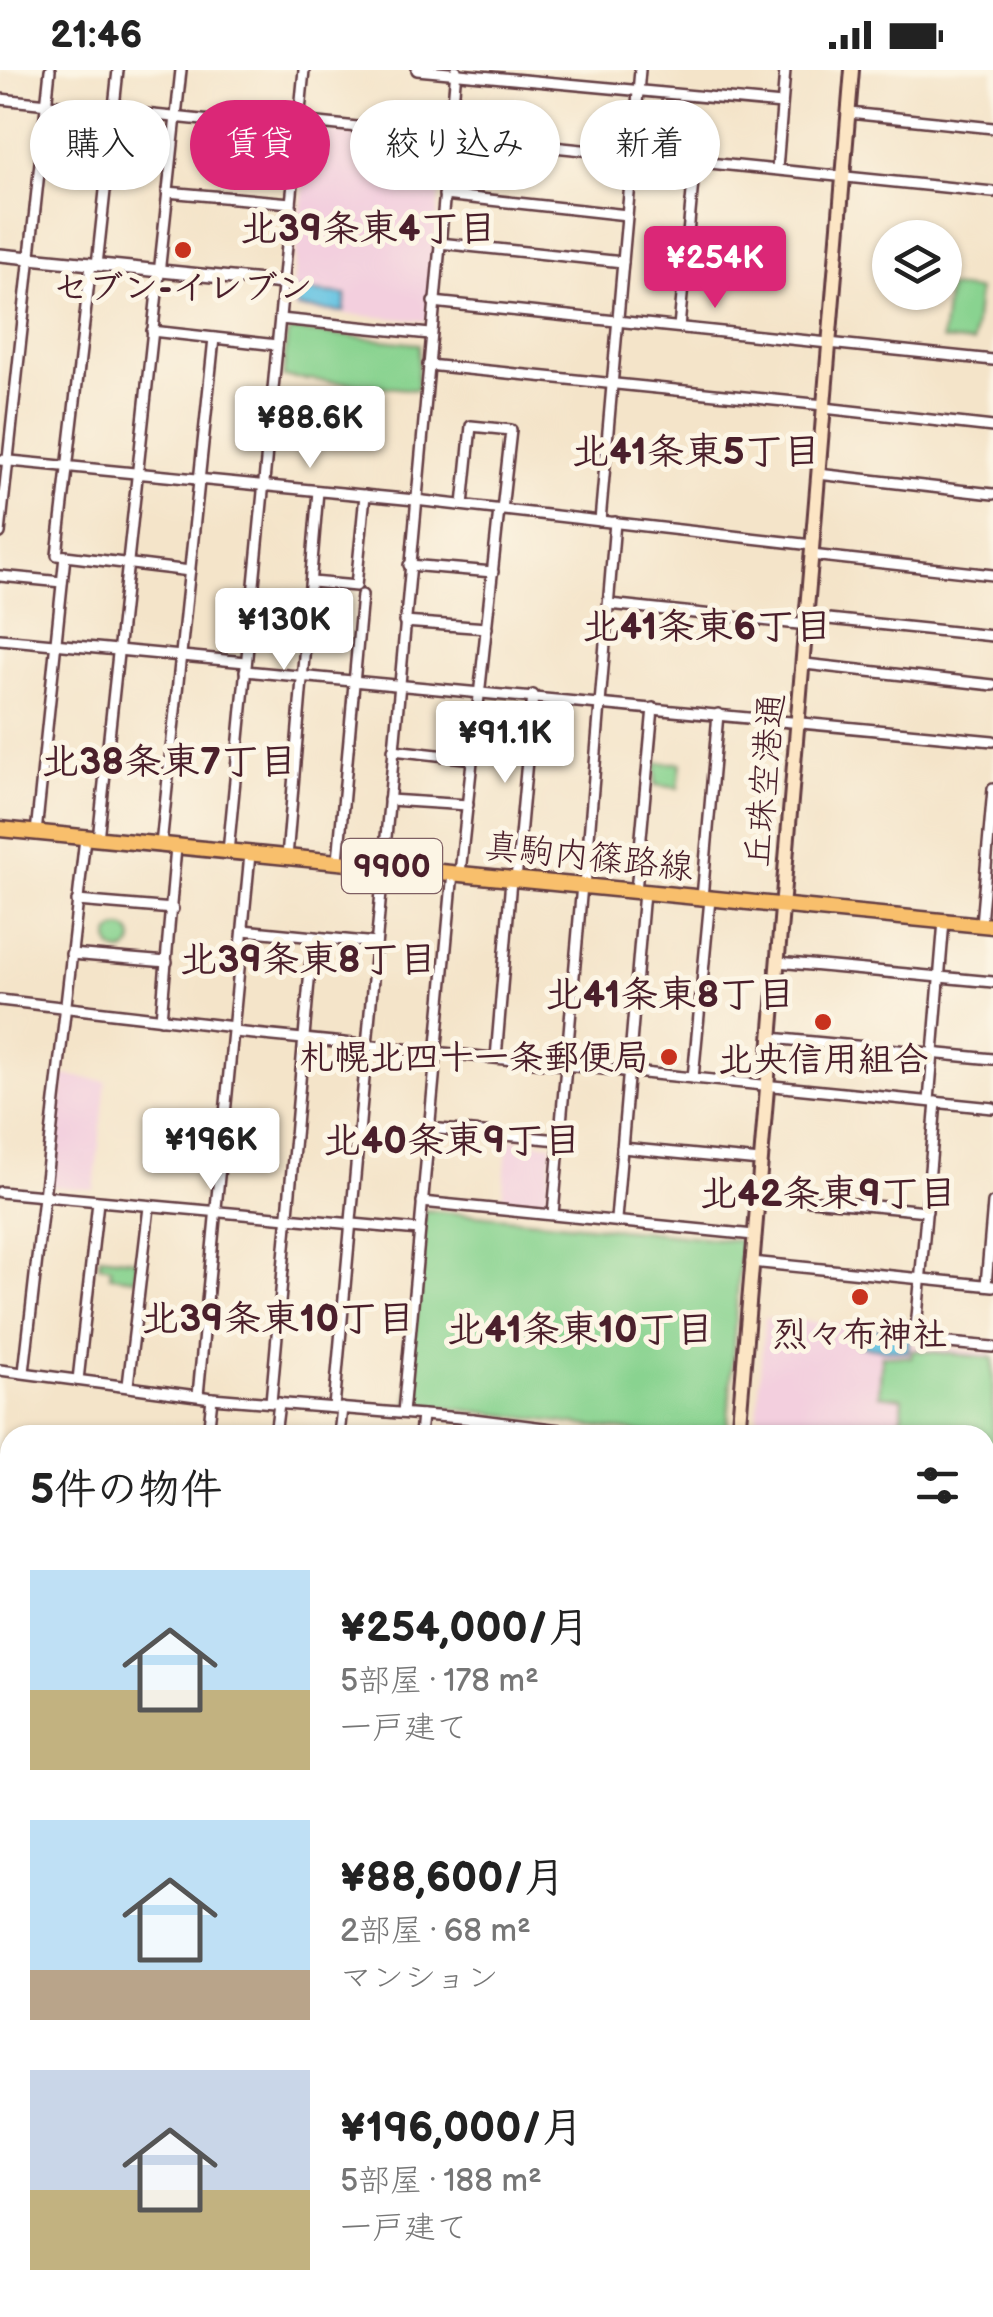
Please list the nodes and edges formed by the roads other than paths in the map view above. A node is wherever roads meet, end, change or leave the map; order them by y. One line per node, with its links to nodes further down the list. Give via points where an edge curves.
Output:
1 (50, 70): 12 (street)
2 (118, 70): 13 (street)
3 (181, 70): 21 (street)
4 (304, 70): 14 (street)
5 (417, 70): 9 (street)
6 (640, 70): 10 (street)
7 (785, 70): 18 (street)
8 (852, 70): 19 (main road, 丘珠空港通)
9 (456, 72): 10 (street); 15 (street)
10 (638, 92): 16 (street); 18 (street)
11 (0, 98): 17 (street)
12 (46, 100)
13 (115, 100)
14 (301, 100)
15 (453, 100)
16 (638, 100)
17 (30, 102)
18 (782, 104): 25 (street)
19 (848, 113): 23 (street); 26 (main road, 丘珠空港通)
20 (170, 116): 21 (street)
21 (176, 116): 22 (street); 33 (street)
22 (190, 117)
23 (993, 128)
24 (720, 163): 25 (street)
25 (777, 169): 26 (street)
26 (843, 176): 34 (street); 52 (main road, 丘珠空港通)
27 (37, 190): 40 (street)
28 (104, 190): 42 (street)
29 (292, 190): 36 (street)
30 (444, 190): 35 (street)
31 (630, 190): 37 (street)
32 (692, 190): 48 (street)
33 (168, 192): 36 (street); 43 (street)
34 (993, 192)
35 (444, 195): 37 (street); 38 (street)
36 (291, 203): 44 (street)
37 (627, 215): 41 (street)
38 (439, 243): 41 (street); 45 (street)
39 (0, 256): 40 (street)
40 (29, 258): 42 (street); 59 (street)
41 (623, 262): 47 (street)
42 (94, 265): 43 (street); 60 (street)
43 (159, 270): 44 (street); 49 (street)
44 (284, 283): 46 (street)
45 (434, 302): 47 (street); 50 (street)
46 (280, 320): 50 (street); 53 (street)
47 (618, 320): 48 (street); 56 (street)
48 (679, 327): 52 (street)
49 (152, 331): 51 (street); 61 (street)
50 (430, 334): 55 (street)
51 (214, 338): 53 (street); 63 (street)
52 (829, 342): 54 (street); 57 (main road, 丘珠空港通)
53 (278, 344): 64 (street)
54 (993, 360)
55 (428, 365): 56 (street); 68 (street)
56 (612, 384): 57 (street); 71 (street)
57 (824, 406): 58 (street); 62 (main road, 丘珠空港通)
58 (993, 427)
59 (4, 460): 60 (street); 73 (street)
60 (68, 466): 61 (street); 76 (street, via 57,555)
61 (137, 473): 63 (street); 77 (street)
62 (818, 474): 66 (street); 75 (main road, 丘珠空港通)
63 (200, 480): 64 (street); 79 (street)
64 (263, 486): 65 (street); 96 (street)
65 (318, 491): 67 (street); 84 (street)
66 (993, 494)
67 (365, 495): 68 (street); 84 (street, via 356,586)
68 (415, 500): 69 (street); 78 (street)
69 (463, 506): 70 (street); 70 (street, via 471,426 511,430)
70 (501, 510): 71 (street); 80 (street)
71 (600, 521): 72 (street)
72 (614, 522): 75 (street); 86 (street)
73 (0, 524): 74 (street)
74 (0, 532)
75 (812, 550): 81 (street); 87 (main road, 丘珠空港通)
76 (64, 556): 77 (street); 83 (street)
77 (127, 563): 79 (street); 93 (street)
78 (409, 565): 80 (street); 88 (street)
79 (190, 570): 94 (street)
80 (493, 572): 89 (street)
81 (993, 575)
82 (0, 576): 83 (street)
83 (62, 582): 92 (street)
84 (312, 582): 97 (street)
85 (362, 595): 98 (street)
86 (609, 604): 87 (street); 103 (street)
87 (808, 621): 90 (street); 95 (main road, 丘珠空港通)
88 (404, 622): 89 (street); 99 (street)
89 (487, 628): 101 (street)
90 (993, 636)
91 (0, 638): 92 (street)
92 (56, 643): 93 (street); 115 (street)
93 (117, 650): 94 (street); 116 (street)
94 (181, 655): 96 (street); 117 (street)
95 (805, 664): 100 (street); 106 (main road, 丘珠空港通)
96 (246, 666): 97 (street); 118 (street)
97 (303, 676): 98 (street); 121 (street)
98 (354, 681): 99 (street); 122 (street)
99 (398, 686): 101 (street); 108 (street)
100 (993, 686)
101 (480, 694): 102 (street); 109 (street)
102 (533, 695): 103 (street); 125 (street)
103 (600, 702): 104 (street); 126 (street)
104 (654, 708): 105 (street); 127 (street)
105 (718, 714): 106 (street); 128 (street)
106 (800, 722): 107 (street); 130 (main road, 丘珠空港通)
107 (993, 740)
108 (393, 750): 109 (street); 111 (street)
109 (473, 758): 113 (street)
110 (993, 788): 112 (street)
111 (389, 800): 113 (street); 123 (street)
112 (992, 802): 120 (street)
113 (468, 806): 124 (street)
114 (0, 830): 115 (main road, 真駒内篠路線 / 9900)
115 (36, 833): 116 (main road, 真駒内篠路線 / 9900)
116 (91, 839): 117 (main road, 真駒内篠路線 / 9900); 129 (street)
117 (169, 846): 118 (main road, 真駒内篠路線 / 9900); 131 (street)
118 (228, 852): 119 (main road, 真駒内篠路線 / 9900)
119 (250, 854): 121 (main road, 真駒内篠路線 / 9900); 134 (street)
120 (990, 855): 133 (street)
121 (287, 857): 122 (main road, 真駒内篠路線 / 9900)
122 (338, 862): 123 (main road, 真駒内篠路線 / 9900)
123 (383, 865): 124 (main road, 真駒内篠路線 / 9900); 136 (street)
124 (456, 872): 125 (main road, 真駒内篠路線 / 9900); 149 (street)
125 (514, 880): 126 (main road, 真駒内篠路線 / 9900); 151 (street)
126 (584, 886): 127 (main road, 真駒内篠路線 / 9900); 153 (street)
127 (640, 891): 128 (main road, 真駒内篠路線 / 9900); 154 (street)
128 (706, 898): 130 (main road, 真駒内篠路線 / 9900); 155 (street)
129 (77, 901): 131 (street); 137 (street)
130 (783, 906): 132 (main road, 真駒内篠路線 / 9900); 139 (main road, 丘珠空港通)
131 (173, 909): 138 (street)
132 (944, 921): 133 (main road, 真駒内篠路線 / 9900); 140 (street)
133 (987, 925)
134 (243, 930): 135 (street); 145 (street)
135 (313, 937): 136 (street); 146 (street)
136 (376, 943): 148 (street)
137 (71, 954): 138 (street); 143 (street)
138 (168, 962): 144 (street)
139 (778, 962): 140 (street); 147 (main road, 丘珠空港通)
140 (939, 976): 141 (street); 150 (street)
141 (993, 982)
142 (0, 1000): 143 (street)
143 (64, 1008): 144 (street); 165 (street)
144 (161, 1019): 145 (street)
145 (234, 1029): 146 (street); 171 (street)
146 (303, 1038): 148 (street); 173 (street)
147 (770, 1038): 150 (street); 156 (main road, 丘珠空港通)
148 (366, 1045): 149 (street); 175 (street)
149 (436, 1052): 151 (street); 159 (street)
150 (933, 1054): 152 (street); 157 (street)
151 (496, 1058): 153 (street)
152 (993, 1059)
153 (564, 1064): 154 (street); 160 (street)
154 (628, 1071): 155 (street); 161 (street)
155 (692, 1078): 156 (street)
156 (766, 1087): 157 (street); 162 (main road, 丘珠空港通)
157 (932, 1102): 158 (street); 170 (street)
158 (993, 1108)
159 (429, 1128): 160 (street); 167 (street)
160 (559, 1140): 172 (street)
161 (622, 1148): 162 (street); 174 (street)
162 (760, 1161): 164 (main road, 丘珠空港通)
163 (0, 1192): 165 (street)
164 (757, 1195): 170 (street); 177 (main road, 丘珠空港通)
165 (44, 1197): 166 (street); 183 (street)
166 (98, 1202): 169 (street); 184 (street)
167 (422, 1202): 172 (street); 176 (street)
168 (993, 1203): 180 (street)
169 (148, 1207): 171 (street); 185 (street)
170 (926, 1211): 179 (street)
171 (217, 1213): 173 (street); 186 (street)
172 (553, 1214): 174 (street)
173 (287, 1219): 175 (street); 188 (street)
174 (616, 1219): 177 (street)
175 (350, 1226): 176 (street); 189 (street)
176 (420, 1230): 190 (street)
177 (754, 1235): 178 (main road, 丘珠空港通)
178 (752, 1262): 179 (street); 199 (main road, 丘珠空港通)
179 (921, 1278): 180 (street); 181 (street, via 915,1340)
180 (989, 1285)
181 (993, 1348)
182 (0, 1370): 183 (street)
183 (24, 1372): 184 (street)
184 (78, 1380): 185 (street)
185 (128, 1385): 186 (street)
186 (198, 1395): 187 (street)
187 (212, 1398): 188 (street); 193 (street)
188 (275, 1402): 189 (street); 194 (street)
189 (338, 1408): 190 (street); 195 (street)
190 (403, 1413): 191 (street)
191 (422, 1415): 192 (street); 196 (street)
192 (474, 1419): 197 (street); 198 (street)
193 (209, 1425)
194 (275, 1425)
195 (339, 1425)
196 (421, 1425)
197 (473, 1425)
198 (501, 1425)
199 (739, 1425)

